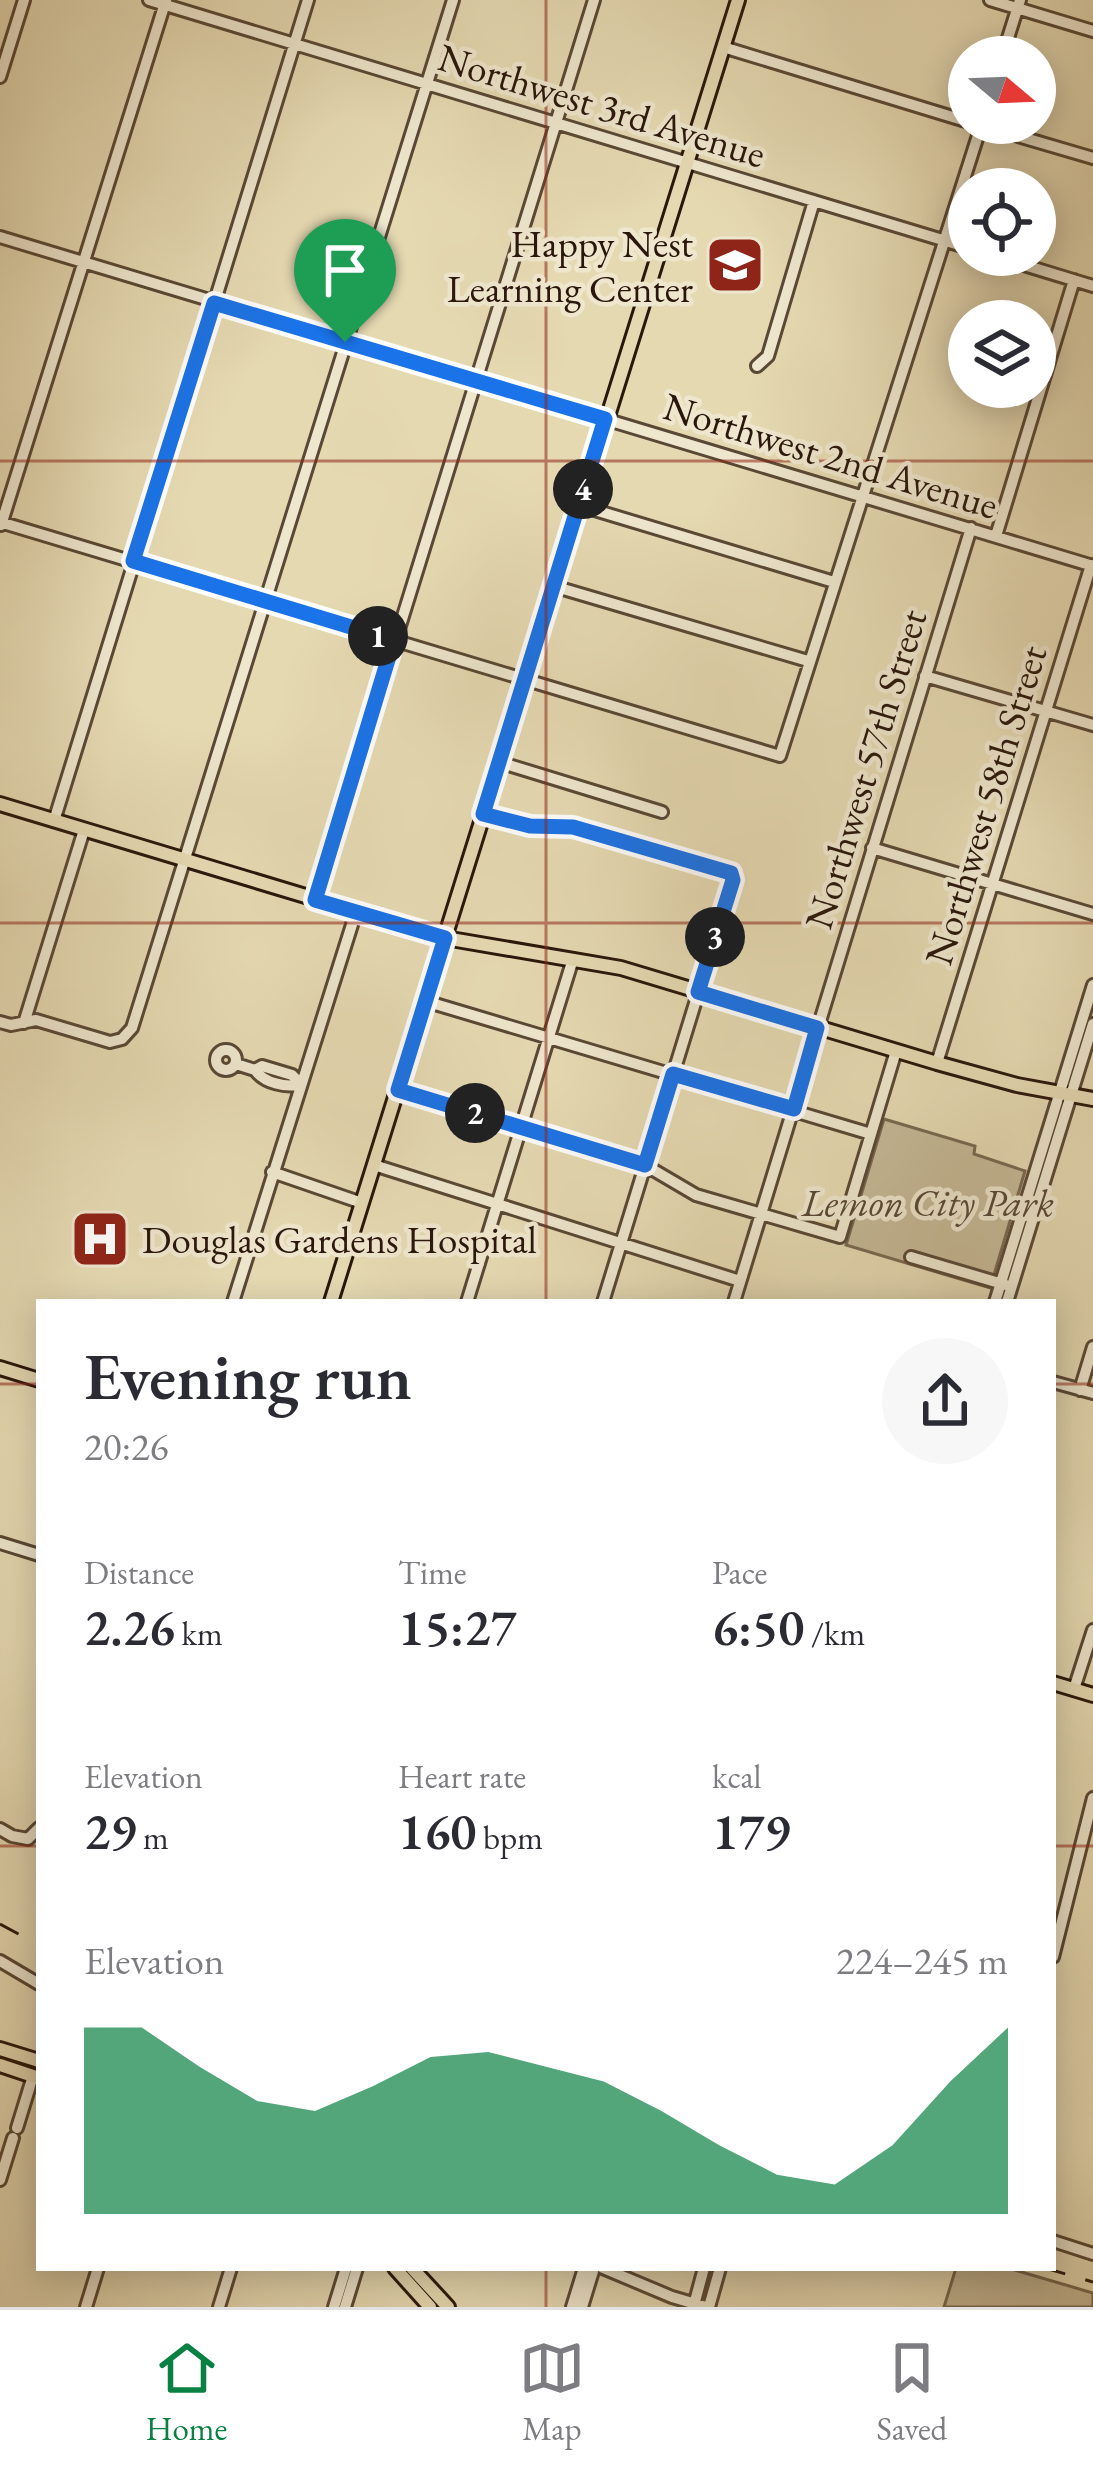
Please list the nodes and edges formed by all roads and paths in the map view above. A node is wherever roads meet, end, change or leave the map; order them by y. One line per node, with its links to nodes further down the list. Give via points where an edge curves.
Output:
1 (24, 0): 14 (street)
2 (149, 0): 8 (street, Northwest 3rd Avenue)
3 (308, 0): 12 (street)
4 (453, 0): 15 (street)
5 (594, 0): 17 (street)
6 (737, 0): 13 (main road)
7 (990, 0): 9 (street)
8 (165, 2): 12 (street, Northwest 3rd Avenue); 26 (street)
9 (1018, 4): 10 (street); 11 (street)
10 (1093, 31)
11 (1008, 36)
12 (294, 45): 15 (street, Northwest 3rd Avenue); 30 (street)
13 (723, 47): 16 (street); 21 (main road)
14 (0, 77)
15 (428, 82): 17 (street, Northwest 3rd Avenue); 31 (street)
16 (948, 115)
17 (556, 121): 21 (street, Northwest 3rd Avenue); 33 (street)
18 (970, 144): 24 (street)
19 (1046, 144): 20 (street)
20 (1093, 158)
21 (686, 164): 22 (street, Northwest 3rd Avenue); 34 (main road)
22 (814, 201): 24 (street, Northwest 3rd Avenue); 32 (street, via 768,356)
23 (0, 237): 26 (street, Northwest 2nd Avenue)
24 (944, 241): 25 (street, Northwest 3rd Avenue); 35 (street)
25 (948, 242)
26 (84, 262): 30 (street, Northwest 2nd Avenue); 37 (street)
27 (1056, 275): 28 (street)
28 (1074, 280): 29 (street); 39 (street)
29 (1093, 286)
30 (214, 303): 31 (street, Northwest 2nd Avenue); 40 (street)
31 (345, 342): 33 (street, Northwest 2nd Avenue); 44 (street)
32 (757, 367)
33 (476, 382): 34 (street, Northwest 2nd Avenue); 45 (street)
34 (605, 419): 35 (street, Northwest 2nd Avenue); 36 (main road)
35 (864, 496): 38 (street, Northwest 2nd Avenue); 42 (street)
36 (578, 505): 42 (street); 43 (main road)
37 (1, 524): 40 (street)
38 (970, 528): 39 (street, Northwest 2nd Avenue); 47 (street, Northwest 57th Street)
39 (996, 536): 41 (street, Northwest 2nd Avenue)
40 (133, 561): 44 (street); 55 (street)
41 (1092, 565): 49 (street, Northwest 58th Street)
42 (834, 581): 46 (street)
43 (554, 586): 46 (street); 48 (main road)
44 (265, 601): 45 (street); 58 (street)
45 (394, 640): 48 (street); 60 (street)
46 (808, 661): 48 (street, via 779,756)
47 (926, 676): 49 (street); 57 (street, Northwest 57th Street)
48 (525, 678): 51 (main road)
49 (1045, 711): 50 (street); 59 (street, Northwest 58th Street)
50 (1093, 725)
51 (499, 762): 53 (street); 54 (main road)
52 (0, 804): 55 (main road)
53 (662, 812)
54 (483, 814): 63 (main road); 66 (street, via 573,827 731,873)
55 (54, 820): 56 (main road)
56 (84, 830): 58 (main road); 69 (street)
57 (872, 848): 59 (street); 71 (street, Northwest 57th Street)
58 (185, 860): 60 (main road); 69 (street, via 122,1039)
59 (993, 886): 62 (street); 74 (street, Northwest 58th Street)
60 (315, 900): 61 (main road)
61 (356, 912): 63 (main road); 77 (street)
62 (1093, 914)
63 (445, 938): 64 (main road); 67 (main road)
64 (573, 959): 66 (main road); 72 (street)
65 (1093, 985): 79 (street)
66 (698, 992): 71 (main road); 76 (street)
67 (425, 1001): 72 (street); 78 (main road)
68 (0, 1022): 69 (street)
69 (24, 1023)
70 (1093, 1024): 79 (street)
71 (817, 1028): 73 (main road); 81 (street, Northwest 57th Street)
72 (549, 1036): 76 (street); 82 (street)
73 (896, 1051): 74 (main road); 83 (street)
74 (937, 1063): 79 (main road)
75 (236, 1064): 77 (street)
76 (673, 1074): 81 (street); 85 (street)
77 (301, 1084): 86 (street)
78 (398, 1090): 82 (street); 84 (main road)
79 (1065, 1094): 80 (main road); 93 (street)
80 (1093, 1100)
81 (794, 1109): 83 (street); 89 (street, Northwest 57th Street)
82 (521, 1126): 85 (street); 88 (street)
83 (871, 1134): 89 (street, via 840,1237)
84 (374, 1165): 87 (main road); 88 (street)
85 (645, 1165): 89 (street, via 696,1195); 90 (street)
86 (272, 1172): 87 (street); 94 (street)
87 (362, 1203): 95 (main road)
88 (497, 1205): 90 (street); 96 (street)
89 (761, 1213): 92 (street, Northwest 57th Street)
90 (622, 1243): 92 (street); 97 (street)
91 (911, 1257): 93 (street)
92 (740, 1281): 98 (street, Northwest 57th Street)
93 (1007, 1285): 99 (street); 100 (street)
94 (234, 1299)
95 (332, 1299)
96 (468, 1299)
97 (604, 1299)
98 (735, 1299)
99 (997, 1299)
100 (1007, 1299)
101 (1093, 1347): 105 (street)
102 (0, 1368): 103 (main road)
103 (36, 1379)
104 (1056, 1383): 105 (street)
105 (1087, 1392)
106 (0, 1543): 107 (street)
107 (36, 1554)
108 (1093, 1630): 110 (street)
109 (1056, 1684): 110 (main road)
110 (1075, 1690): 111 (main road)
111 (1093, 1695)
112 (1093, 1798): 115 (street)
113 (0, 1828): 114 (street, via 28,1839)
114 (36, 1831)
115 (1056, 1945)
116 (0, 1961): 117 (street)
117 (36, 1982)
118 (0, 2049): 119 (main road)
119 (36, 2060)
120 (0, 2066): 121 (main road)
121 (36, 2077): 122 (street)
122 (0, 2180)
123 (1056, 2242): 124 (street)
124 (1093, 2254)
125 (97, 2271): 137 (street)
126 (230, 2271): 138 (street)
127 (350, 2271): 139 (street)
128 (351, 2271): 140 (street)
129 (398, 2271): 141 (main road)
130 (415, 2271): 142 (main road)
131 (583, 2271): 143 (street)
132 (593, 2271): 144 (street)
133 (611, 2271): 136 (street)
134 (704, 2271): 136 (street)
135 (718, 2271): 136 (street)
136 (700, 2306)
137 (86, 2307)
138 (219, 2307)
139 (334, 2307)
140 (346, 2307)
141 (430, 2307)
142 (448, 2307)
143 (572, 2307)
144 (582, 2307)

